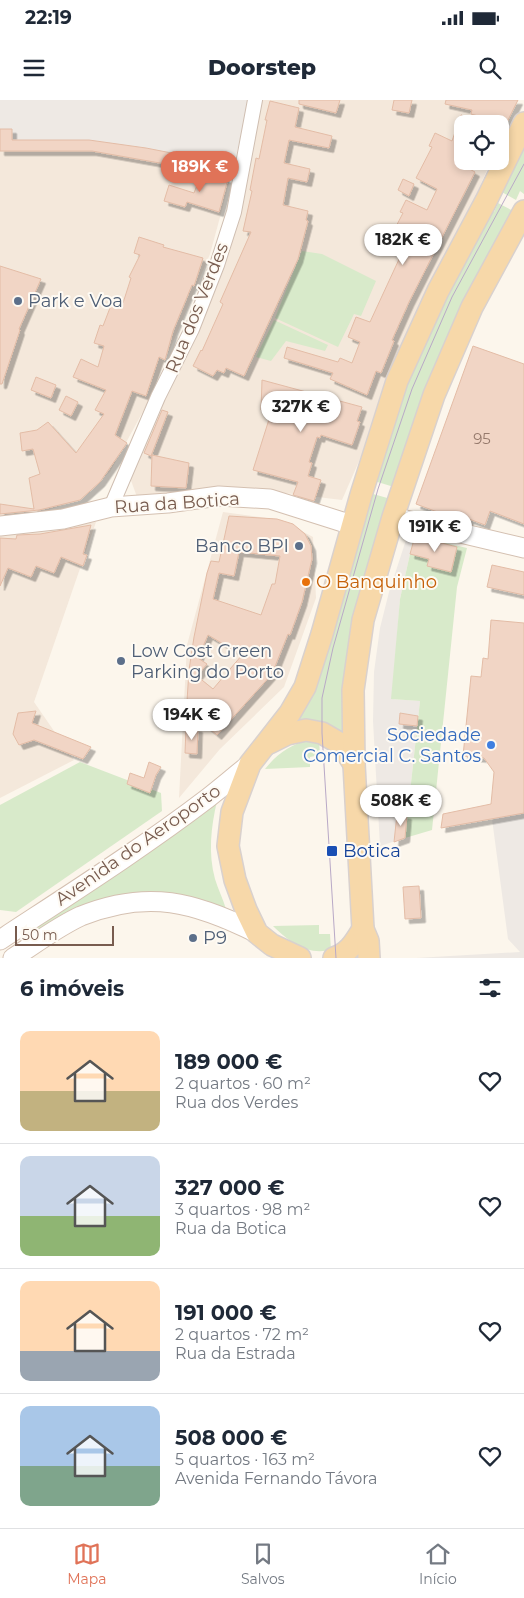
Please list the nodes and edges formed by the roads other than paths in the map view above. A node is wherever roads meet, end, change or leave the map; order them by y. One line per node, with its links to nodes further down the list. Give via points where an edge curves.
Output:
1 (255, 100): 4 (street, Rua dos Verdes, via 234,212 217,265 192,329)
2 (524, 123): 6 (main road, via 438,291 397,380)
3 (524, 211): 5 (main road, via 452,351)
4 (110, 507): 6 (main road, Rua da Botica, via 219,496 270,499); 7 (main road, Rua da Botica, via 63,519)
5 (393, 518): 8 (main road); 11 (main road, via 363,620 354,690)
6 (352, 525): 9 (main road, via 305,687)
7 (0, 526)
8 (524, 548)
9 (266, 745): 10 (main road); 11 (main road, via 287,734 306,730 322,733 341,744)
10 (250, 764): 13 (main road, Avenida do Aeroporto, via 209,798); 14 (main road, via 232,812 228,846 235,880)
11 (354, 764): 12 (main road)
12 (363, 929): 19 (main road, via 354,945); 20 (main road)
13 (0, 940)
14 (270, 945): 17 (main road, Avenida do Aeroporto, via 231,921 189,905 157,900 122,903 81,916); 18 (main road)
15 (0, 948): 16 (main road)
16 (9, 958)
17 (13, 958)
18 (300, 958)
19 (334, 958)
20 (369, 958)

